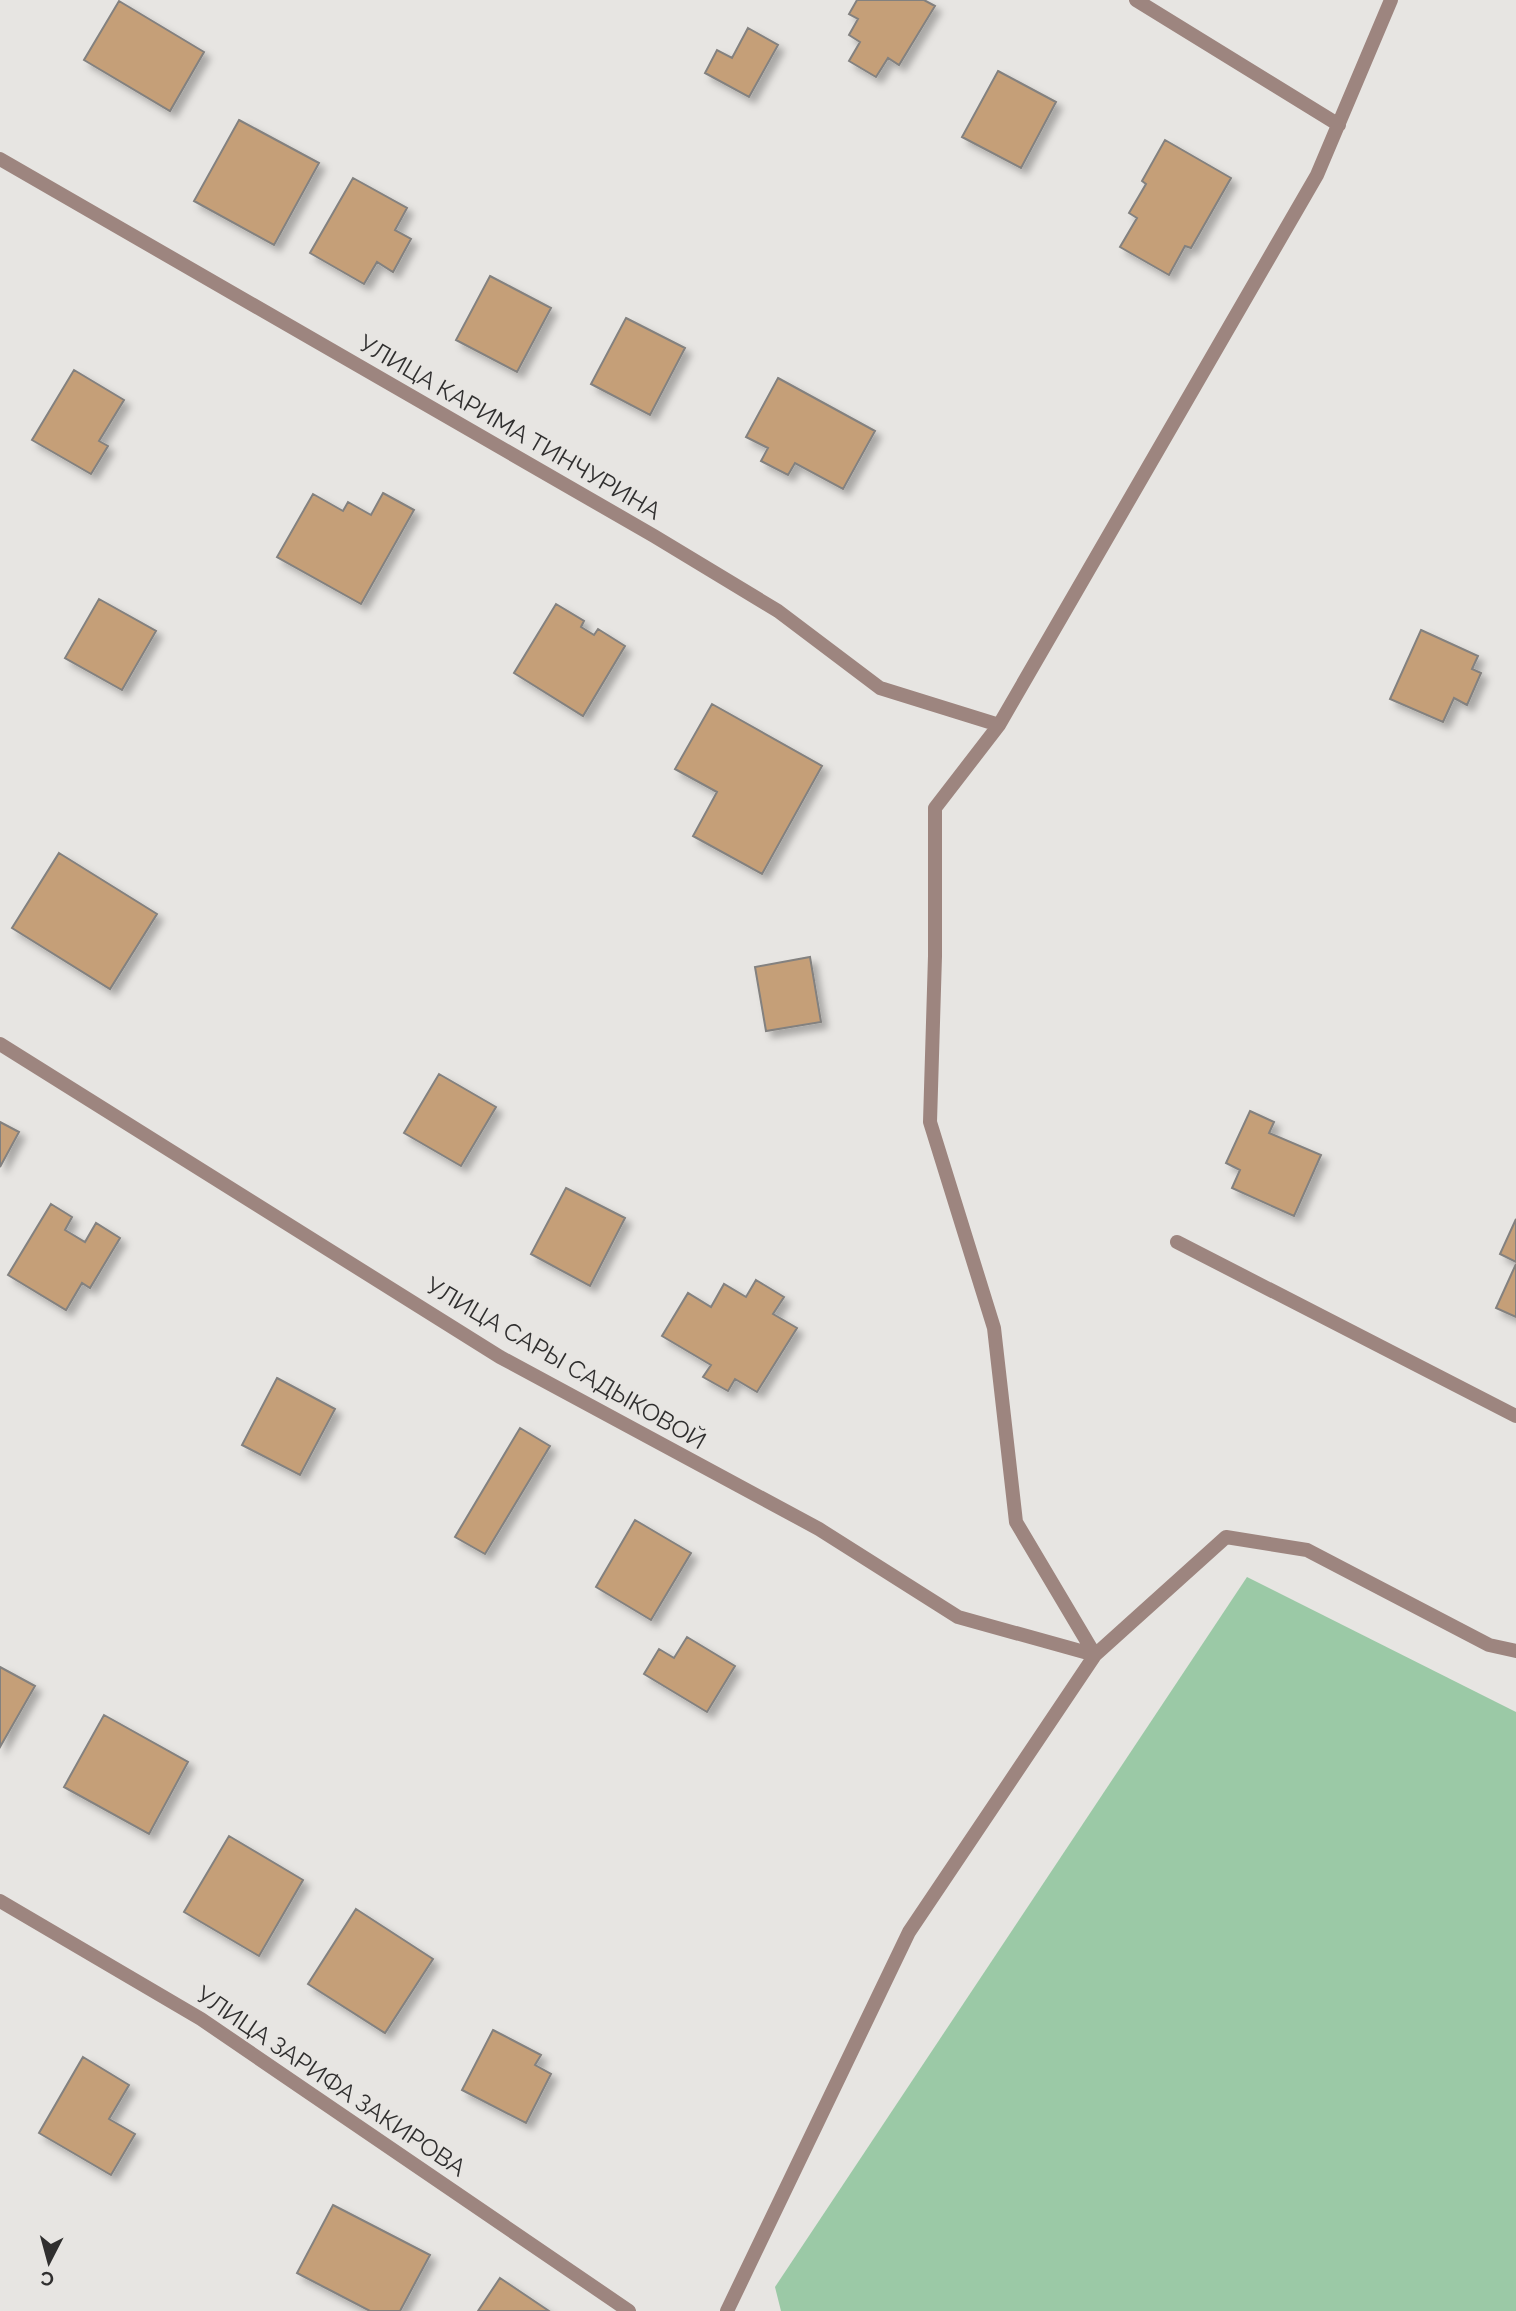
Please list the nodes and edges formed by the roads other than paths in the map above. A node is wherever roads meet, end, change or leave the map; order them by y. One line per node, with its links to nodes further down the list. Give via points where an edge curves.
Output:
1 (1136, 0): 3 (street)
2 (1391, 0): 3 (street)
3 (1339, 125): 5 (street, via 1310,187)
4 (0, 159): 5 (street, УЛИЦА КАРИМА ТИНЧУРИНА, via 654,536 767,604 880,688)
5 (999, 725): 10 (street, via 935,808 930,1122 994,1328 1016,1522)
6 (0, 1044): 10 (street, УЛИЦА САРЫ САДЫКОВОЙ, via 500,1357 819,1529 958,1617)
7 (1177, 1242): 8 (street)
8 (1516, 1416)
9 (1516, 1651): 10 (street, via 1489,1646 1307,1550 1226,1537)
10 (1095, 1656): 13 (street, via 909,1932)
11 (0, 1901): 12 (street, УЛИЦА ЗАРИФА ЗАКИРОВА, via 201,2019)
12 (629, 2311)
13 (727, 2311)

